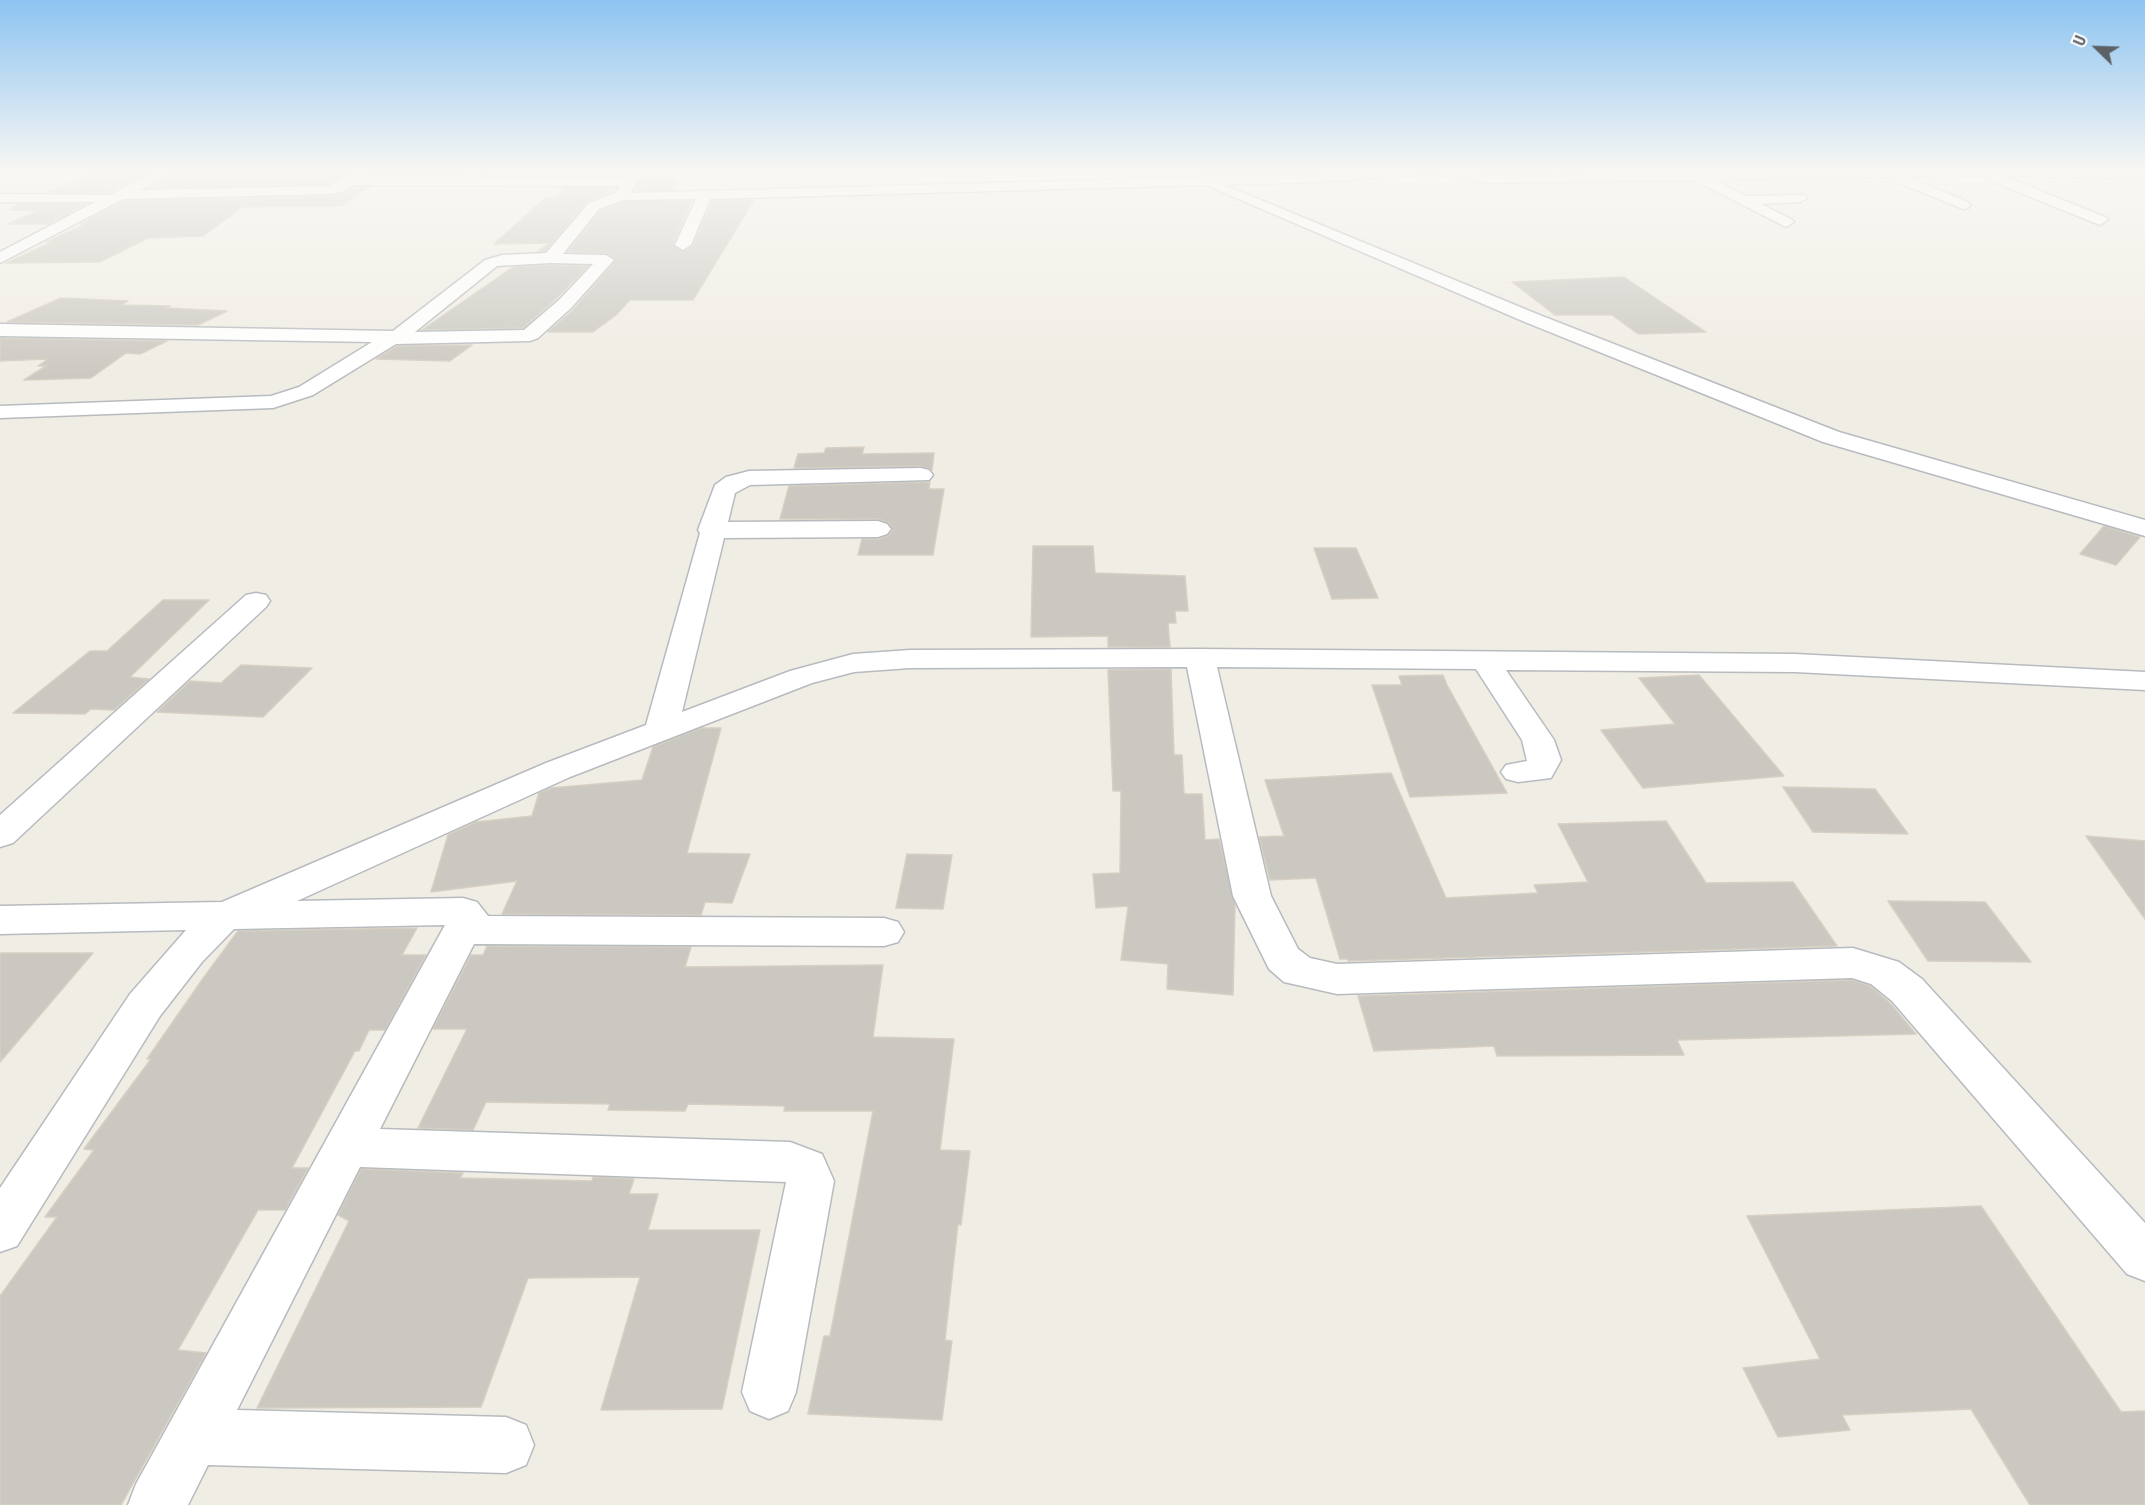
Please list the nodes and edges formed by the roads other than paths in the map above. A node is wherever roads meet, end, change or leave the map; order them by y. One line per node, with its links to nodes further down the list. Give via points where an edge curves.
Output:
1 (33, 240): 6 (street)
2 (566, 240): 7 (street)
3 (685, 240): 5 (street)
4 (1346, 240): 12 (street, via 1831,437)
5 (683, 245)
6 (0, 258)
7 (551, 258): 9 (street, via 491,263); 9 (street, via 606,260 531,334 513,338)
8 (0, 330): 9 (street)
9 (397, 337): 10 (street, via 386,340 306,391 273,402)
10 (0, 412)
11 (921, 475): 14 (street, via 749,478 724,489)
12 (2145, 528)
13 (878, 529): 14 (street)
14 (711, 530): 20 (street)
15 (256, 601): 22 (street)
16 (1200, 658): 17 (street); 20 (street, via 910,659 853,663 801,677); 29 (street, via 1252,896 1283,959 1298,971 1337,979 1853,963 1885,973 1906,990)
17 (1485, 660): 18 (street, via 1795,663); 21 (street, via 1538,740 1544,759 1539,771)
18 (2132, 680): 19 (street)
19 (2145, 707)
20 (661, 730): 23 (street, via 558,770)
21 (1518, 772)
22 (0, 835)
23 (223, 917): 24 (street); 25 (street, via 463,911 469,916); 28 (street, via 145,1005)
24 (0, 920)
25 (461, 930): 26 (street); 27 (street)
26 (884, 933)
27 (345, 1147): 30 (street, via 790,1162 805,1168 810,1181); 31 (street)
28 (0, 1230)
29 (2145, 1257)
30 (769, 1392)
31 (193, 1437): 32 (street); 33 (street)
32 (506, 1445)
33 (157, 1505)

